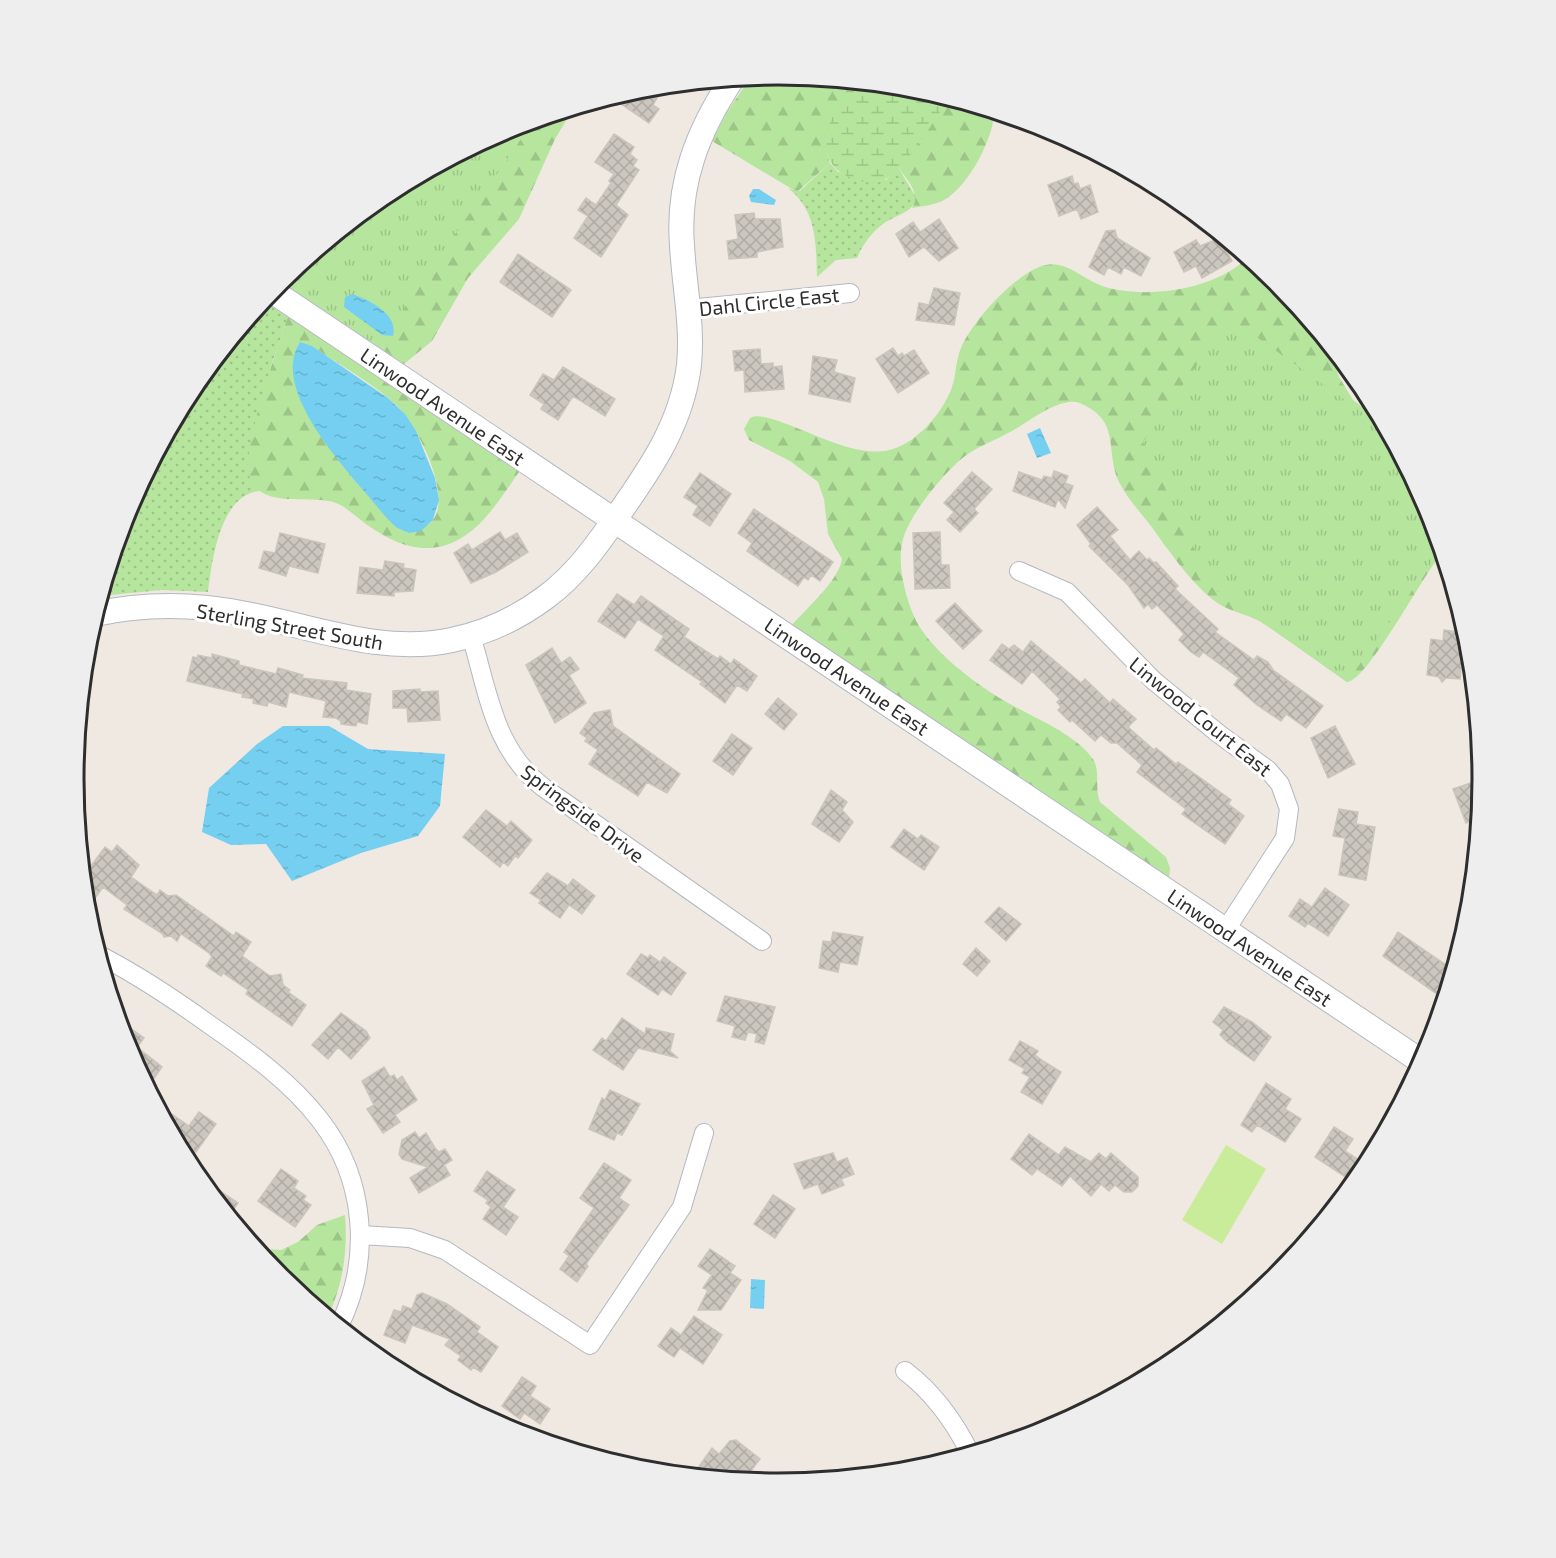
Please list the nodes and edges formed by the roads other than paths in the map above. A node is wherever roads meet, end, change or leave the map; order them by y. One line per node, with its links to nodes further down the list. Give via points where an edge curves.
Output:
1 (728, 87): 4 (street, Sterling Street South, via 700,135 684,186 681,228)
2 (850, 293): 4 (street, Dahl Circle East)
3 (279, 296): 5 (street, Linwood Avenue East)
4 (688, 309): 5 (street, Sterling Street South, via 689,365 678,413 658,456)
5 (614, 520): 8 (street, Sterling Street South, via 559,587 519,615); 9 (street, Linwood Avenue East)
6 (1019, 571): 9 (street, Linwood Court East, via 1067,592 1154,681 1268,770 1280,784 1289,809 1285,838)
7 (105, 613): 8 (street, Sterling Street South, via 153,606 205,608 390,644 431,643)
8 (471, 635): 10 (street, Springside Drive, via 499,731 519,767)
9 (1225, 931): 12 (street, Linwood Avenue East)
10 (762, 941)
11 (108, 961): 14 (street, via 224,1034 310,1108 331,1135 346,1164 356,1194)
12 (1414, 1056)
13 (704, 1133): 14 (street, via 682,1207 590,1345 445,1250 410,1238)
14 (361, 1235): 15 (street, via 355,1284)
15 (342, 1319)
16 (905, 1371): 17 (street, via 940,1404)
17 (966, 1447)

